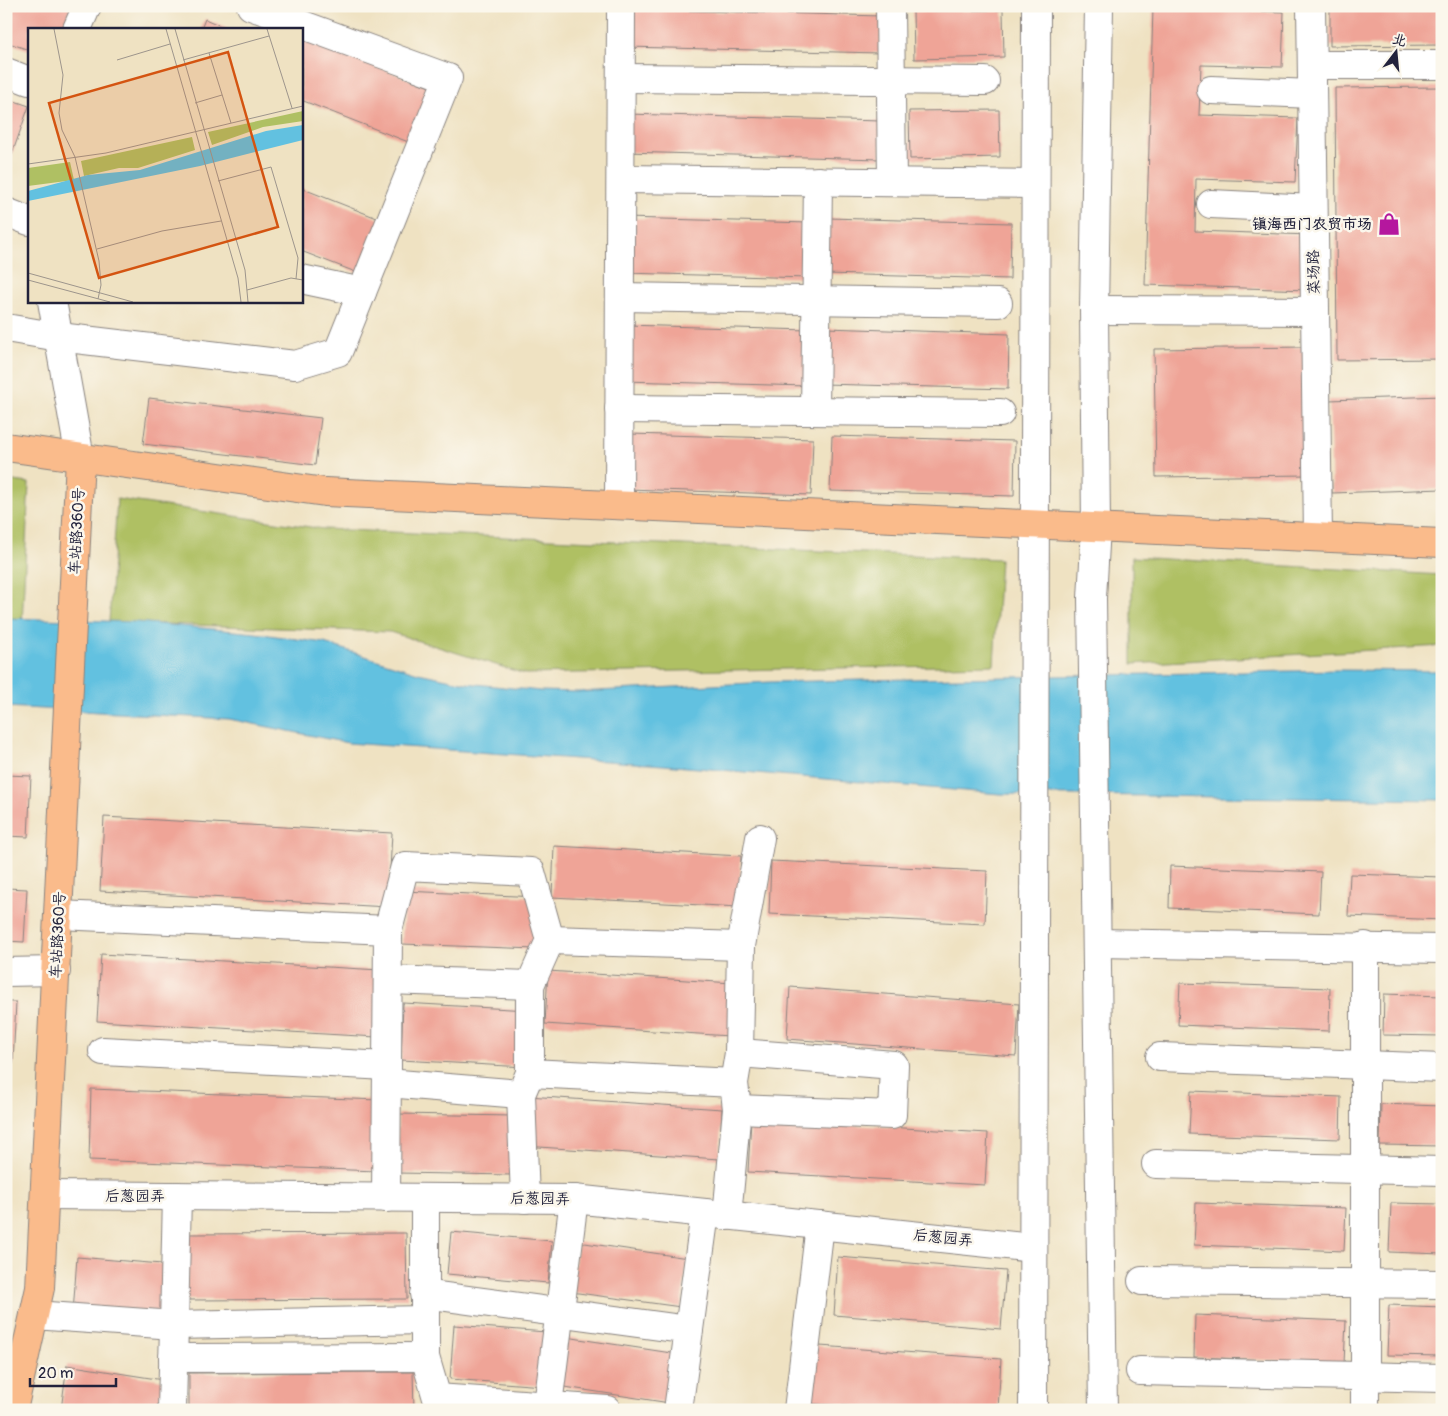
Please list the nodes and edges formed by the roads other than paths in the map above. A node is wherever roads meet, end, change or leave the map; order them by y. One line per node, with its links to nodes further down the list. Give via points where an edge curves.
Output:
1 (87, 6): 8 (street)
2 (251, 6): 27 (street, via 448,78)
3 (622, 6): 12 (street)
4 (890, 6): 13 (street)
5 (1036, 6): 21 (street)
6 (1099, 6): 32 (street)
7 (1311, 6): 9 (street, 菜场路)
8 (77, 28)
9 (1312, 65): 10 (street); 17 (street, 菜场路)
10 (1442, 65)
11 (6, 72): 14 (street)
12 (621, 78): 13 (street); 18 (street)
13 (891, 80): 15 (street); 20 (street)
14 (28, 81)
15 (985, 81)
16 (1211, 90): 17 (street)
17 (1312, 94): 23 (street, 菜场路)
18 (621, 179): 19 (street); 28 (street)
19 (818, 181): 20 (street); 29 (street)
20 (892, 182): 21 (street)
21 (1035, 184): 42 (street)
22 (1212, 204): 23 (street)
23 (1313, 209): 33 (street, 菜场路)
24 (6, 212): 25 (street)
25 (28, 221)
26 (302, 279): 27 (street)
27 (362, 292): 35 (street, via 338,352 295,366)
28 (620, 297): 29 (street); 36 (street)
29 (816, 300): 31 (street); 37 (street)
30 (52, 302): 35 (street)
31 (998, 303)
32 (1094, 310): 33 (street); 43 (street)
33 (1314, 311): 44 (street, 菜场路)
34 (6, 328): 35 (street)
35 (58, 337): 40 (street)
36 (620, 409): 37 (street); 41 (street)
37 (815, 411): 38 (street)
38 (1000, 413)
39 (6, 447): 40 (main road)
40 (80, 458): 41 (main road, via 324,492); 47 (main road, 车站路360号)
41 (619, 505): 42 (main road)
42 (1034, 524): 43 (main road); 77 (street)
43 (1096, 527): 44 (main road); 50 (street, via 1092,598)
44 (1318, 537): 45 (main road)
45 (1442, 543)
46 (760, 838): 51 (street)
47 (59, 915): 48 (street); 54 (main road, 车站路360号)
48 (388, 930): 49 (street, via 405,866 531,872); 56 (street)
49 (550, 940): 51 (street); 57 (street)
50 (1097, 943): 52 (street); 98 (street)
51 (741, 946): 59 (street)
52 (1365, 946): 53 (street); 61 (street)
53 (1442, 949)
54 (56, 971): 55 (street); 69 (main road, 车站路360号)
55 (6, 972)
56 (388, 980): 57 (street); 63 (street)
57 (530, 985): 64 (street)
58 (103, 1052): 63 (street)
59 (739, 1053): 65 (street); 65 (street, via 894,1065 892,1115)
60 (1160, 1057): 61 (street)
61 (1365, 1064): 62 (street); 67 (street)
62 (1442, 1068)
63 (387, 1074): 64 (street); 71 (street)
64 (526, 1084): 65 (street); 73 (street)
65 (736, 1096): 75 (street)
66 (1156, 1164): 67 (street)
67 (1365, 1169): 68 (street); 79 (street)
68 (1442, 1171)
69 (45, 1195): 70 (street, 后葱园弄); 83 (main road, 车站路360号, via 40,1288)
70 (177, 1196): 71 (street, 后葱园弄); 84 (street)
71 (386, 1198): 72 (street, 后葱园弄)
72 (426, 1198): 73 (street, 后葱园弄); 81 (street)
73 (525, 1199): 74 (street, 后葱园弄)
74 (574, 1199): 75 (street, 后葱园弄); 82 (street)
75 (716, 1214): 76 (street, 后葱园弄); 85 (street)
76 (820, 1225): 77 (street, 后葱园弄); 96 (street)
77 (1034, 1248): 97 (street)
78 (1142, 1281): 79 (street)
79 (1365, 1283): 80 (street); 89 (street)
80 (1442, 1284)
81 (424, 1307): 82 (street); 84 (street); 86 (street)
82 (560, 1311): 85 (street); 91 (street)
83 (34, 1315): 84 (street); 92 (main road, 车站路360号)
84 (174, 1325): 87 (street)
85 (689, 1330): 95 (street)
86 (425, 1357): 87 (street); 91 (street, via 438,1398)
87 (173, 1358): 93 (street)
88 (1140, 1371): 89 (street)
89 (1365, 1376): 90 (street); 99 (street)
90 (1442, 1378)
91 (548, 1406): 94 (street)
92 (13, 1410)
93 (172, 1410)
94 (607, 1410)
95 (678, 1410)
96 (798, 1410)
97 (1033, 1410)
98 (1103, 1410)
99 (1365, 1410)

